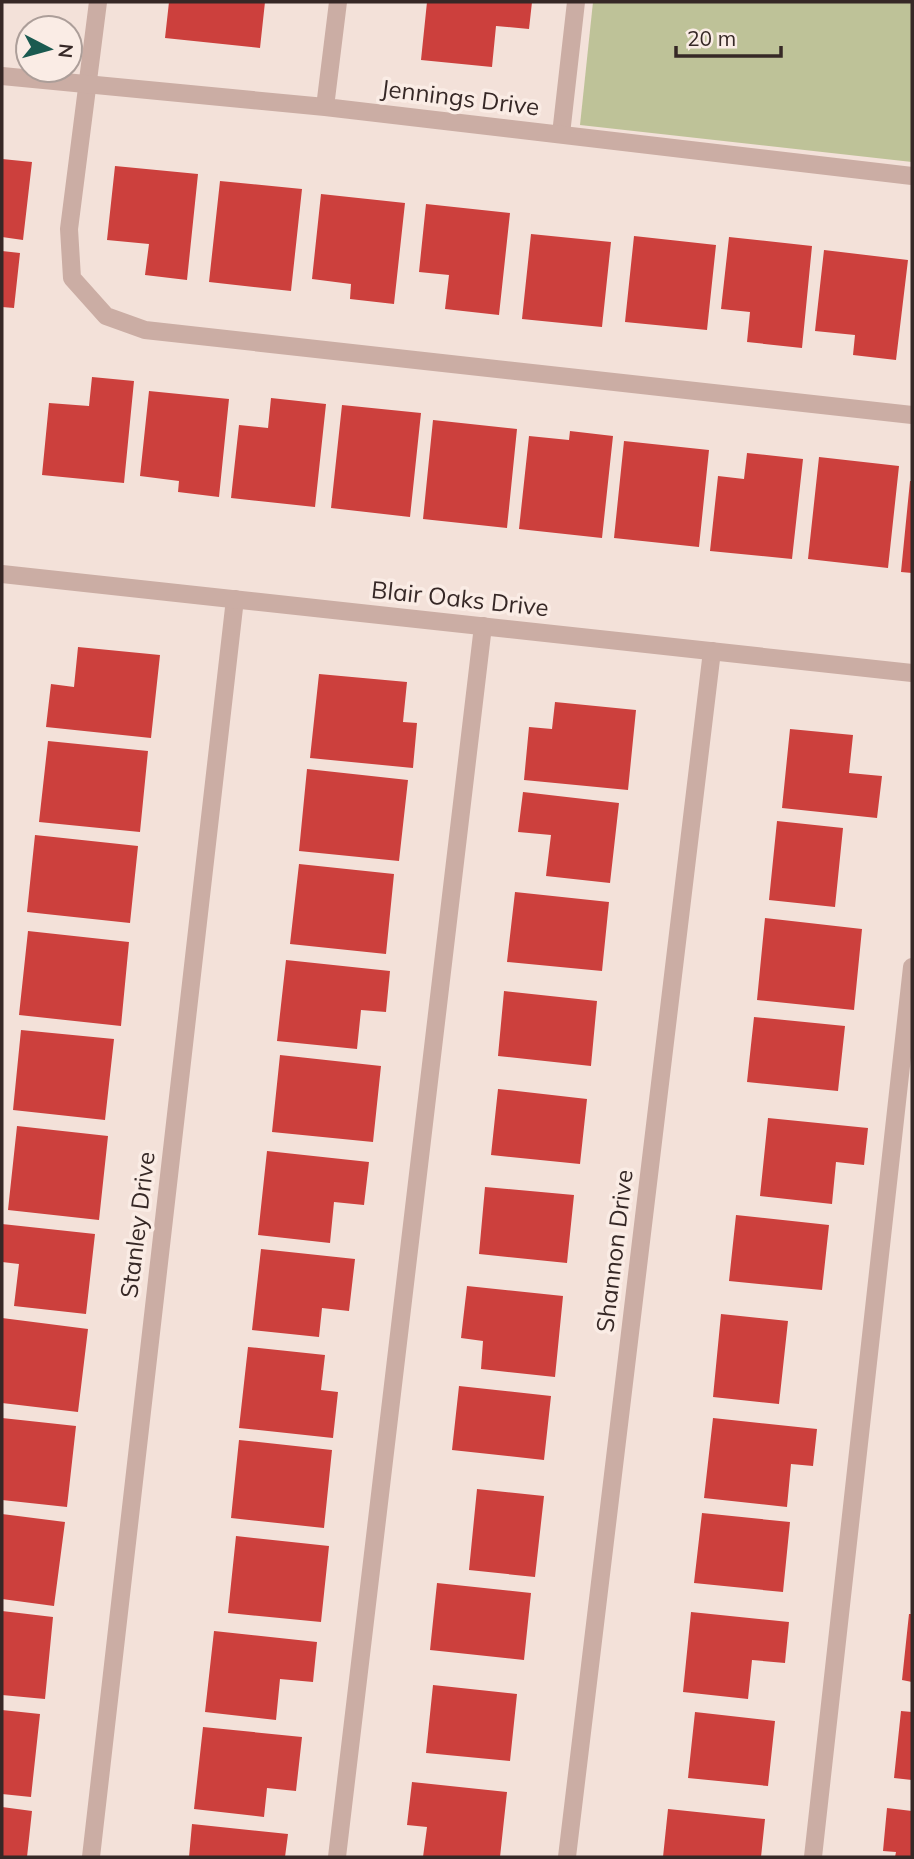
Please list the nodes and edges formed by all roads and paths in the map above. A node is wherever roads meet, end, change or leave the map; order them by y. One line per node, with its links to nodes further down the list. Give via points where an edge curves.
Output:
1 (98, 2): 5 (street)
2 (338, 2): 6 (street)
3 (576, 2): 7 (street)
4 (2, 76): 5 (street, Jennings Drive)
5 (89, 84): 6 (street, Jennings Drive); 9 (street, via 69,229 72,278 106,316 145,330)
6 (325, 107): 7 (street, Jennings Drive)
7 (562, 135): 8 (street, Jennings Drive)
8 (912, 176)
9 (912, 415)
10 (2, 574): 11 (street, Blair Oaks Drive)
11 (235, 599): 12 (street, Blair Oaks Drive); 16 (street, Stanley Drive)
12 (483, 626): 13 (street, Blair Oaks Drive); 17 (street)
13 (712, 651): 14 (street, Blair Oaks Drive); 18 (street, Shannon Drive)
14 (912, 673)
15 (912, 967): 19 (street)
16 (91, 1857)
17 (337, 1857)
18 (567, 1857)
19 (813, 1857)

